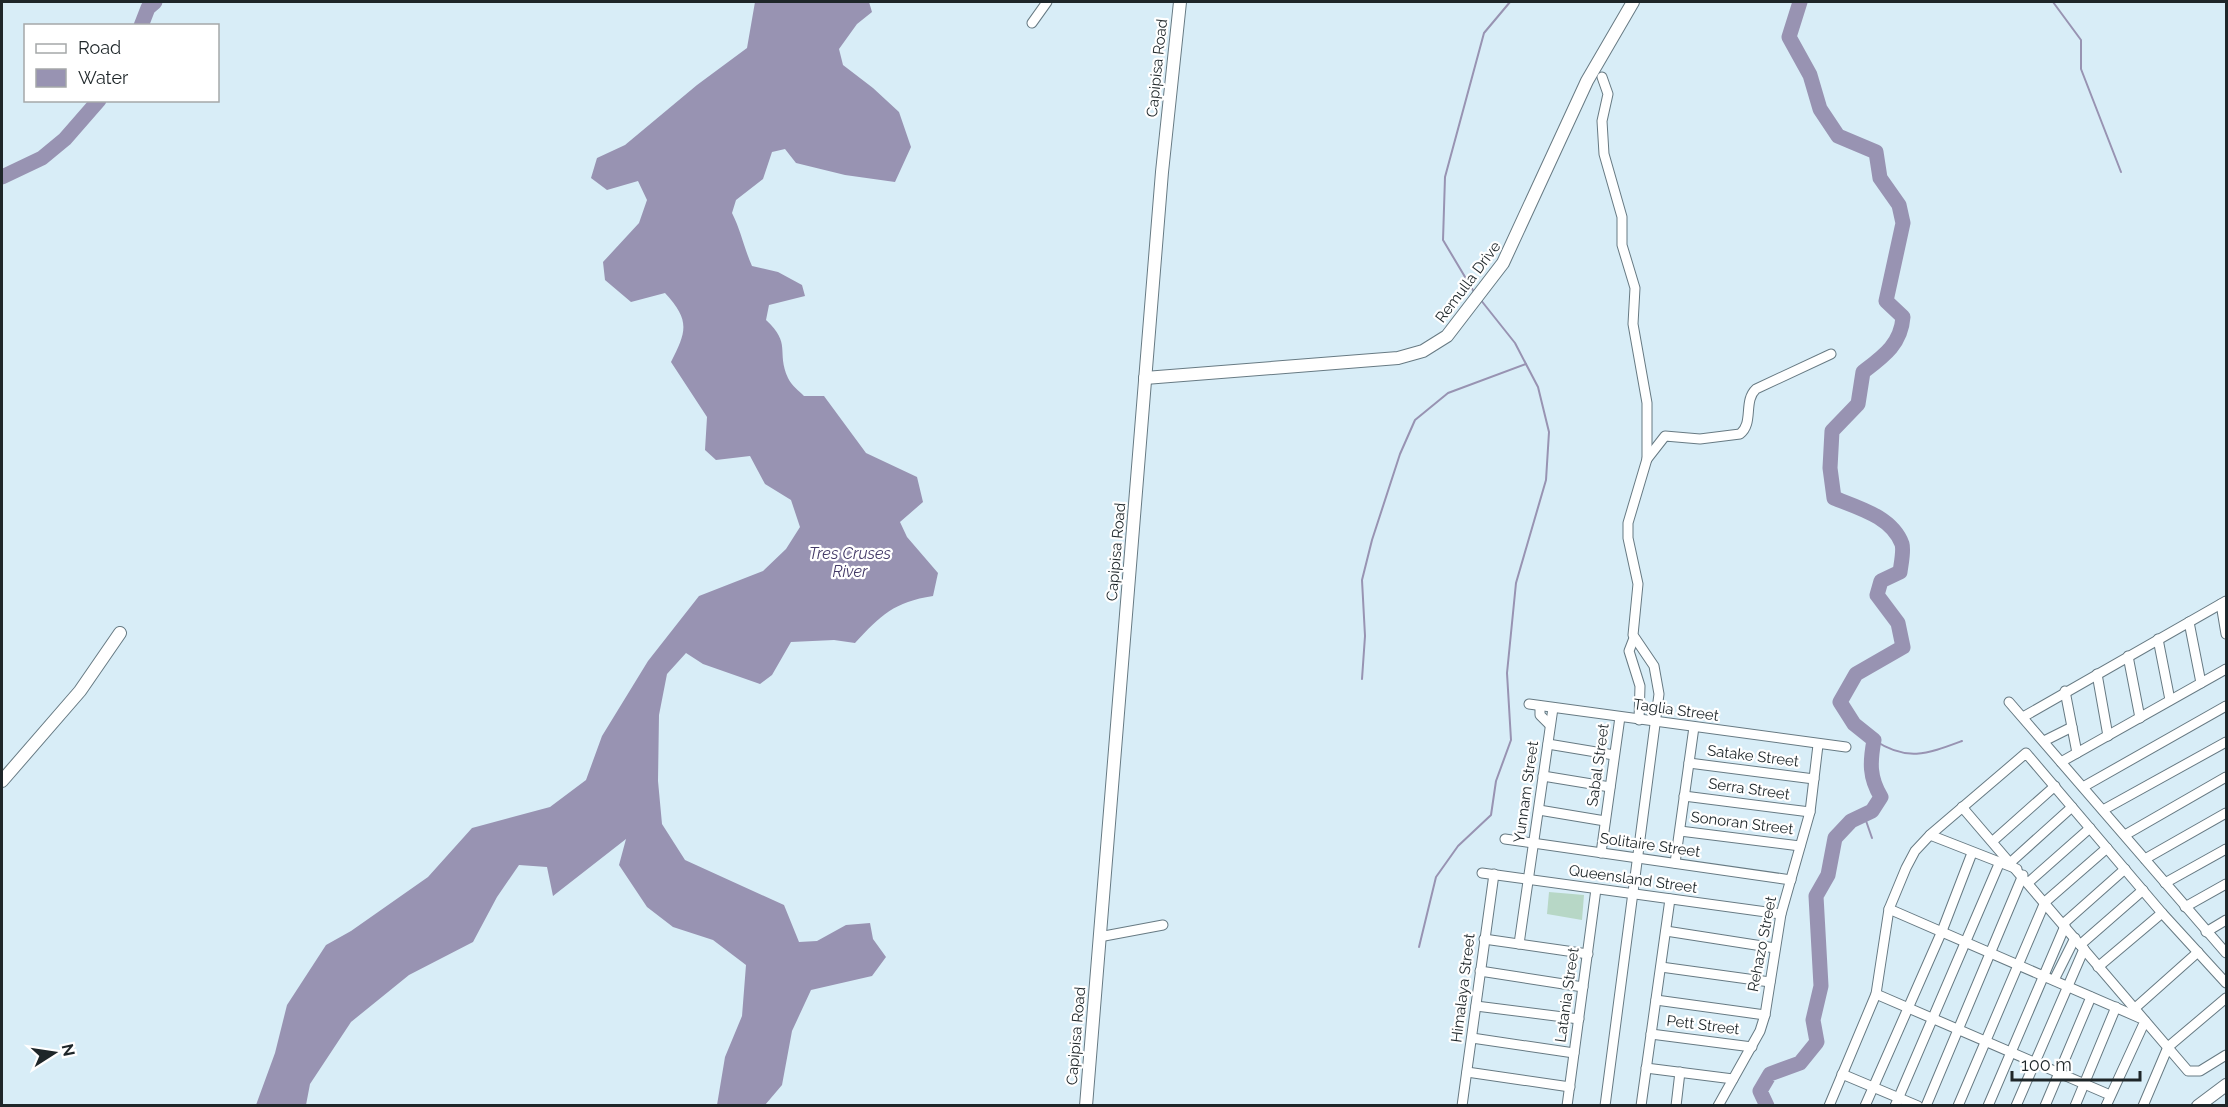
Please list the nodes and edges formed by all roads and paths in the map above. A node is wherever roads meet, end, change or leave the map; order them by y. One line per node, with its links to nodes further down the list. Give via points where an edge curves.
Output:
1 (1043, 2): 4 (street)
2 (1180, 2): 7 (main road, Capipisa Road)
3 (1633, 2): 7 (main road, Remulla Drive, via 1587,81 1512,249 1454,329 1429,349 1398,358)
4 (1032, 23)
5 (1602, 77): 8 (street, via 1608,94 1602,122 1604,154 1622,217 1622,246 1635,288 1633,324 1647,403)
6 (1832, 354): 8 (street, via 1756,389 1740,434 1700,439 1665,436)
7 (1145, 378): 98 (main road, Capipisa Road)
8 (1647, 459): 13 (street, via 1628,523 1638,584)
9 (2224, 602): 10 (street); 12 (street)
10 (2189, 622): 14 (street); 18 (street)
11 (120, 633): 47 (main road, via 80,691)
12 (2226, 634)
13 (1634, 638): 29 (street, via 1629,651 1640,686); 30 (street, via 1654,666 1659,694)
14 (2158, 639): 15 (street); 20 (street)
15 (2128, 656): 17 (street); 28 (street)
16 (2226, 669): 18 (street)
17 (2097, 674): 19 (street); 34 (street)
18 (2201, 683): 20 (street)
19 (2065, 691): 27 (street); 33 (street)
20 (2170, 700): 28 (street)
21 (2009, 702): 27 (street)
22 (1529, 704): 23 (street, Taglia Street)
23 (1540, 706): 25 (street, Taglia Street); 31 (street, via 1540,715)
24 (2226, 706): 50 (street)
25 (1553, 708): 26 (street, Taglia Street); 31 (street, Yunnam Street)
26 (1620, 717): 29 (street, Taglia Street); 41 (street, Sabal Street)
27 (2023, 717): 35 (street)
28 (2140, 718): 34 (street)
29 (1639, 720): 30 (street, Taglia Street)
30 (1657, 722): 32 (street, Taglia Street); 71 (street)
31 (1550, 725): 37 (street, Yunnam Street)
32 (1694, 727): 38 (street, Taglia Street); 43 (street)
33 (2072, 727): 35 (street); 40 (street)
34 (2108, 736): 40 (street)
35 (2044, 741): 42 (street)
36 (2226, 742): 55 (street)
37 (1548, 744): 41 (street); 44 (street, Yunnam Street)
38 (1818, 744): 39 (street, Taglia Street); 46 (street, Rehazo Street)
39 (1845, 747)
40 (2076, 753): 42 (street)
41 (1614, 756): 49 (street, Sabal Street)
42 (2061, 762): 50 (street)
43 (1689, 763): 46 (street, Satake Street); 51 (street)
44 (1543, 776): 49 (street); 54 (street, Yunnam Street)
45 (2226, 777): 61 (street)
46 (1814, 779): 56 (street, Rehazo Street)
47 (2, 781)
48 (2055, 786): 52 (street, via 2026,753); 53 (street); 64 (street)
49 (1610, 787): 58 (street, Sabal Street)
50 (2083, 787): 55 (street)
51 (1684, 796): 56 (street, Serra Street); 60 (street)
52 (1962, 807): 62 (street); 64 (street)
53 (2072, 807): 59 (street); 76 (street)
54 (1539, 810): 58 (street); 65 (street, Yunnam Street)
55 (2103, 810): 61 (street)
56 (1810, 812): 66 (street, Rehazo Street)
57 (2226, 813): 72 (street)
58 (1605, 821): 69 (street, Sabal Street)
59 (2090, 828): 67 (street); 76 (street)
60 (1680, 831): 66 (street, Sonoran Street); 73 (street)
61 (2125, 834): 72 (street)
62 (1930, 836): 70 (street); 89 (street, via 1905,868)
63 (1505, 839): 65 (street, Solitaire Street)
64 (1993, 841): 76 (street)
65 (1534, 843): 69 (street, Solitaire Street); 79 (street, Yunnam Street)
66 (1800, 846): 80 (street, Rehazo Street)
67 (2108, 848): 75 (street); 87 (street)
68 (2226, 849): 81 (street)
69 (1601, 853): 71 (street, Solitaire Street)
70 (1972, 853): 74 (street); 96 (street)
71 (1637, 858): 73 (street, Solitaire Street); 85 (street)
72 (2145, 859): 81 (street)
73 (1675, 863): 80 (street, Solitaire Street)
74 (1999, 864): 76 (street); 100 (street)
75 (2125, 869): 84 (street); 94 (street)
76 (2020, 872): 87 (street); 105 (street)
77 (1482, 873): 78 (street, Queensland Street)
78 (1494, 874): 79 (street, Queensland Street); 99 (street, Himalaya Street)
79 (1529, 880): 83 (street, Queensland Street); 101 (street, Yunnam Street)
80 (1791, 880): 91 (street, Rehazo Street)
81 (2165, 883): 88 (street)
82 (2226, 884): 88 (street)
83 (1596, 889): 85 (street, Queensland Street); 107 (street, Latania Street)
84 (2143, 890): 90 (street); 102 (street)
85 (1632, 894): 86 (street, Queensland Street); 155 (street)
86 (1670, 899): 91 (street, Queensland Street); 95 (street)
87 (2045, 902): 94 (street); 108 (street)
88 (2186, 907): 97 (street)
89 (1889, 909): 96 (street); 118 (street)
90 (2162, 913): 104 (street); 110 (street)
91 (1781, 914): 103 (street, Rehazo Street)
92 (2226, 920): 97 (street)
93 (1163, 925): 98 (street)
94 (2064, 925): 102 (street); 112 (street)
95 (1666, 931): 103 (street); 109 (street)
96 (1942, 931): 100 (street); 124 (street)
97 (2206, 932): 106 (street)
98 (1099, 937): 153 (main road, Capipisa Road)
99 (1484, 939): 101 (street); 111 (street, Himalaya Street)
100 (1966, 942): 105 (street); 127 (street)
101 (1519, 944): 107 (street)
102 (2080, 944): 110 (street); 113 (street); 116 (street)
103 (1775, 948): 114 (street, Rehazo Street)
104 (2198, 951): 115 (street); 125 (street)
105 (1991, 953): 108 (street); 130 (street)
106 (2226, 953)
107 (1588, 954): 117 (street, Latania Street)
108 (2018, 963): 112 (street); 133 (street)
109 (1661, 967): 114 (street); 121 (street)
110 (2098, 968): 125 (street)
111 (1480, 971): 117 (street); 122 (street, Himalaya Street)
112 (2043, 975): 113 (street); 136 (street)
113 (2054, 980): 116 (street)
114 (1770, 982): 126 (street, Rehazo Street)
115 (2226, 983)
116 (2067, 986): 119 (street); 139 (street)
117 (1583, 987): 128 (street, Latania Street)
118 (1876, 994): 124 (street); 144 (street)
119 (2091, 997): 123 (street); 143 (street)
120 (2226, 998): 135 (street)
121 (1656, 1000): 126 (street); 131 (street)
122 (1476, 1006): 128 (street); 132 (street, Himalaya Street)
123 (2115, 1007): 129 (street); 146 (street)
124 (1909, 1008): 127 (street); 149 (street)
125 (2134, 1009): 129 (street)
126 (1765, 1015): 134 (street, Rehazo Street)
127 (1934, 1018): 130 (street); 151 (street)
128 (1579, 1019): 137 (street, Latania Street)
129 (2144, 1020): 135 (street); 150 (street)
130 (1959, 1029): 133 (street); 162 (street)
131 (1651, 1034): 134 (street, Pett Street); 140 (street)
132 (1472, 1038): 137 (street); 141 (street, Himalaya Street)
133 (1985, 1041): 136 (street); 163 (street)
134 (1752, 1047): 145 (street, Rehazo Street)
135 (2168, 1047): 138 (street, via 2188,1071 2194,1072); 169 (street)
136 (2011, 1052): 139 (street); 164 (street)
137 (1574, 1053): 148 (street, Latania Street)
138 (2226, 1055)
139 (2034, 1062): 143 (street); 165 (street)
140 (1646, 1068): 142 (street); 156 (street)
141 (1467, 1072): 148 (street); 152 (street, Himalaya Street)
142 (1680, 1072): 145 (street); 157 (street)
143 (2059, 1073): 146 (street); 166 (street)
144 (1842, 1074): 149 (street); 159 (street)
145 (1733, 1079): 158 (street, Rehazo Street)
146 (2084, 1084): 150 (street); 167 (street)
147 (2226, 1084): 170 (main road)
148 (1570, 1087): 154 (street, Latania Street)
149 (1874, 1087): 151 (street); 160 (street)
150 (2110, 1095): 168 (street)
151 (1897, 1101): 161 (street)
152 (1463, 1105)
153 (1086, 1106)
154 (1567, 1106)
155 (1605, 1106)
156 (1641, 1106)
157 (1676, 1106)
158 (1718, 1106)
159 (1829, 1106)
160 (1865, 1106)
161 (1918, 1106)
162 (1926, 1106)
163 (1958, 1106)
164 (1988, 1106)
165 (2016, 1106)
166 (2045, 1106)
167 (2075, 1106)
168 (2106, 1106)
169 (2143, 1106)
170 (2198, 1106)

